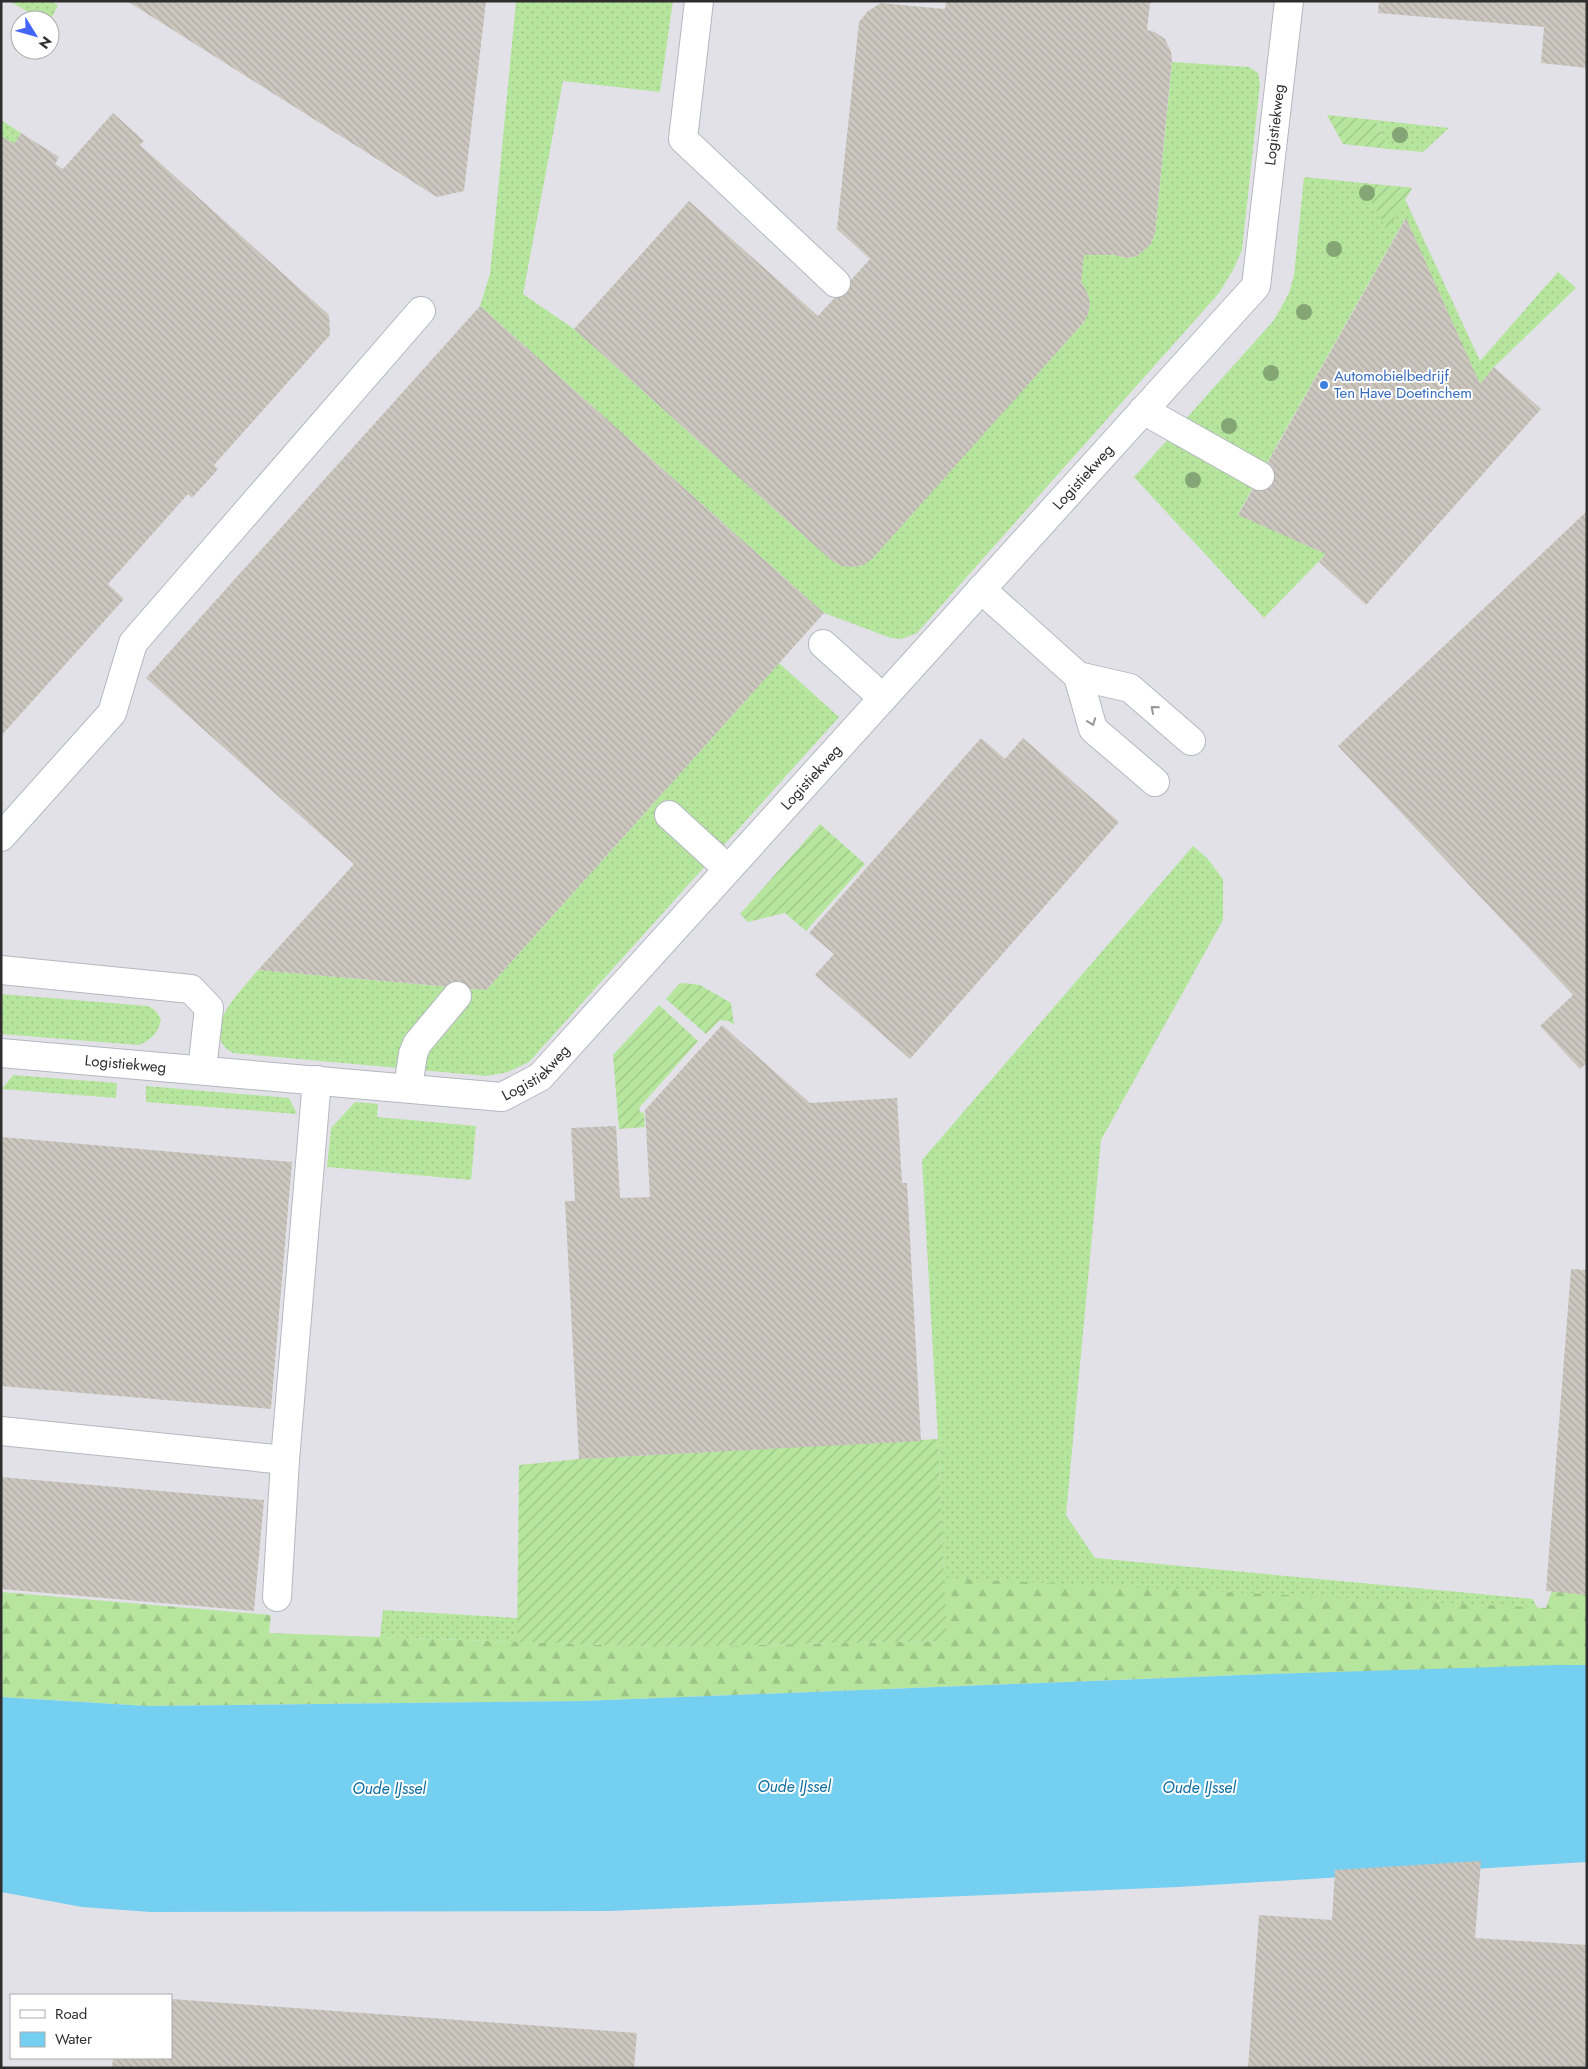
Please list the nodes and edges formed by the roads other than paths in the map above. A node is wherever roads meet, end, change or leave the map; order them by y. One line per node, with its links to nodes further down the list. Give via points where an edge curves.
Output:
1 (699, 1): 3 (street, via 682,139)
2 (1289, 1): 5 (street, Logistiekweg, via 1256,286)
3 (836, 283)
4 (422, 311): 14 (street, via 133,643 112,713)
5 (1143, 410): 6 (street); 7 (street, Logistiekweg)
6 (1260, 476)
7 (981, 589): 9 (street); 10 (street, Logistiekweg)
8 (823, 644): 10 (street)
9 (1078, 676): 11 (street, one-way to 9, via 1130,688); 12 (street, one-way to 12, via 1093,729)
10 (883, 698): 15 (street, Logistiekweg)
11 (1191, 742)
12 (1155, 782)
13 (669, 815): 15 (street)
14 (1, 837)
15 (728, 869): 21 (street, Logistiekweg, via 540,1077 502,1097)
16 (1, 970): 19 (street, via 191,989 209,1008)
17 (457, 996): 21 (street, via 417,1044)
18 (1, 1053): 19 (street, Logistiekweg)
19 (202, 1070): 20 (street, Logistiekweg)
20 (317, 1080): 21 (street, Logistiekweg); 23 (street)
21 (408, 1088)
22 (1, 1431): 23 (street)
23 (285, 1460): 24 (street)
24 (277, 1597)

